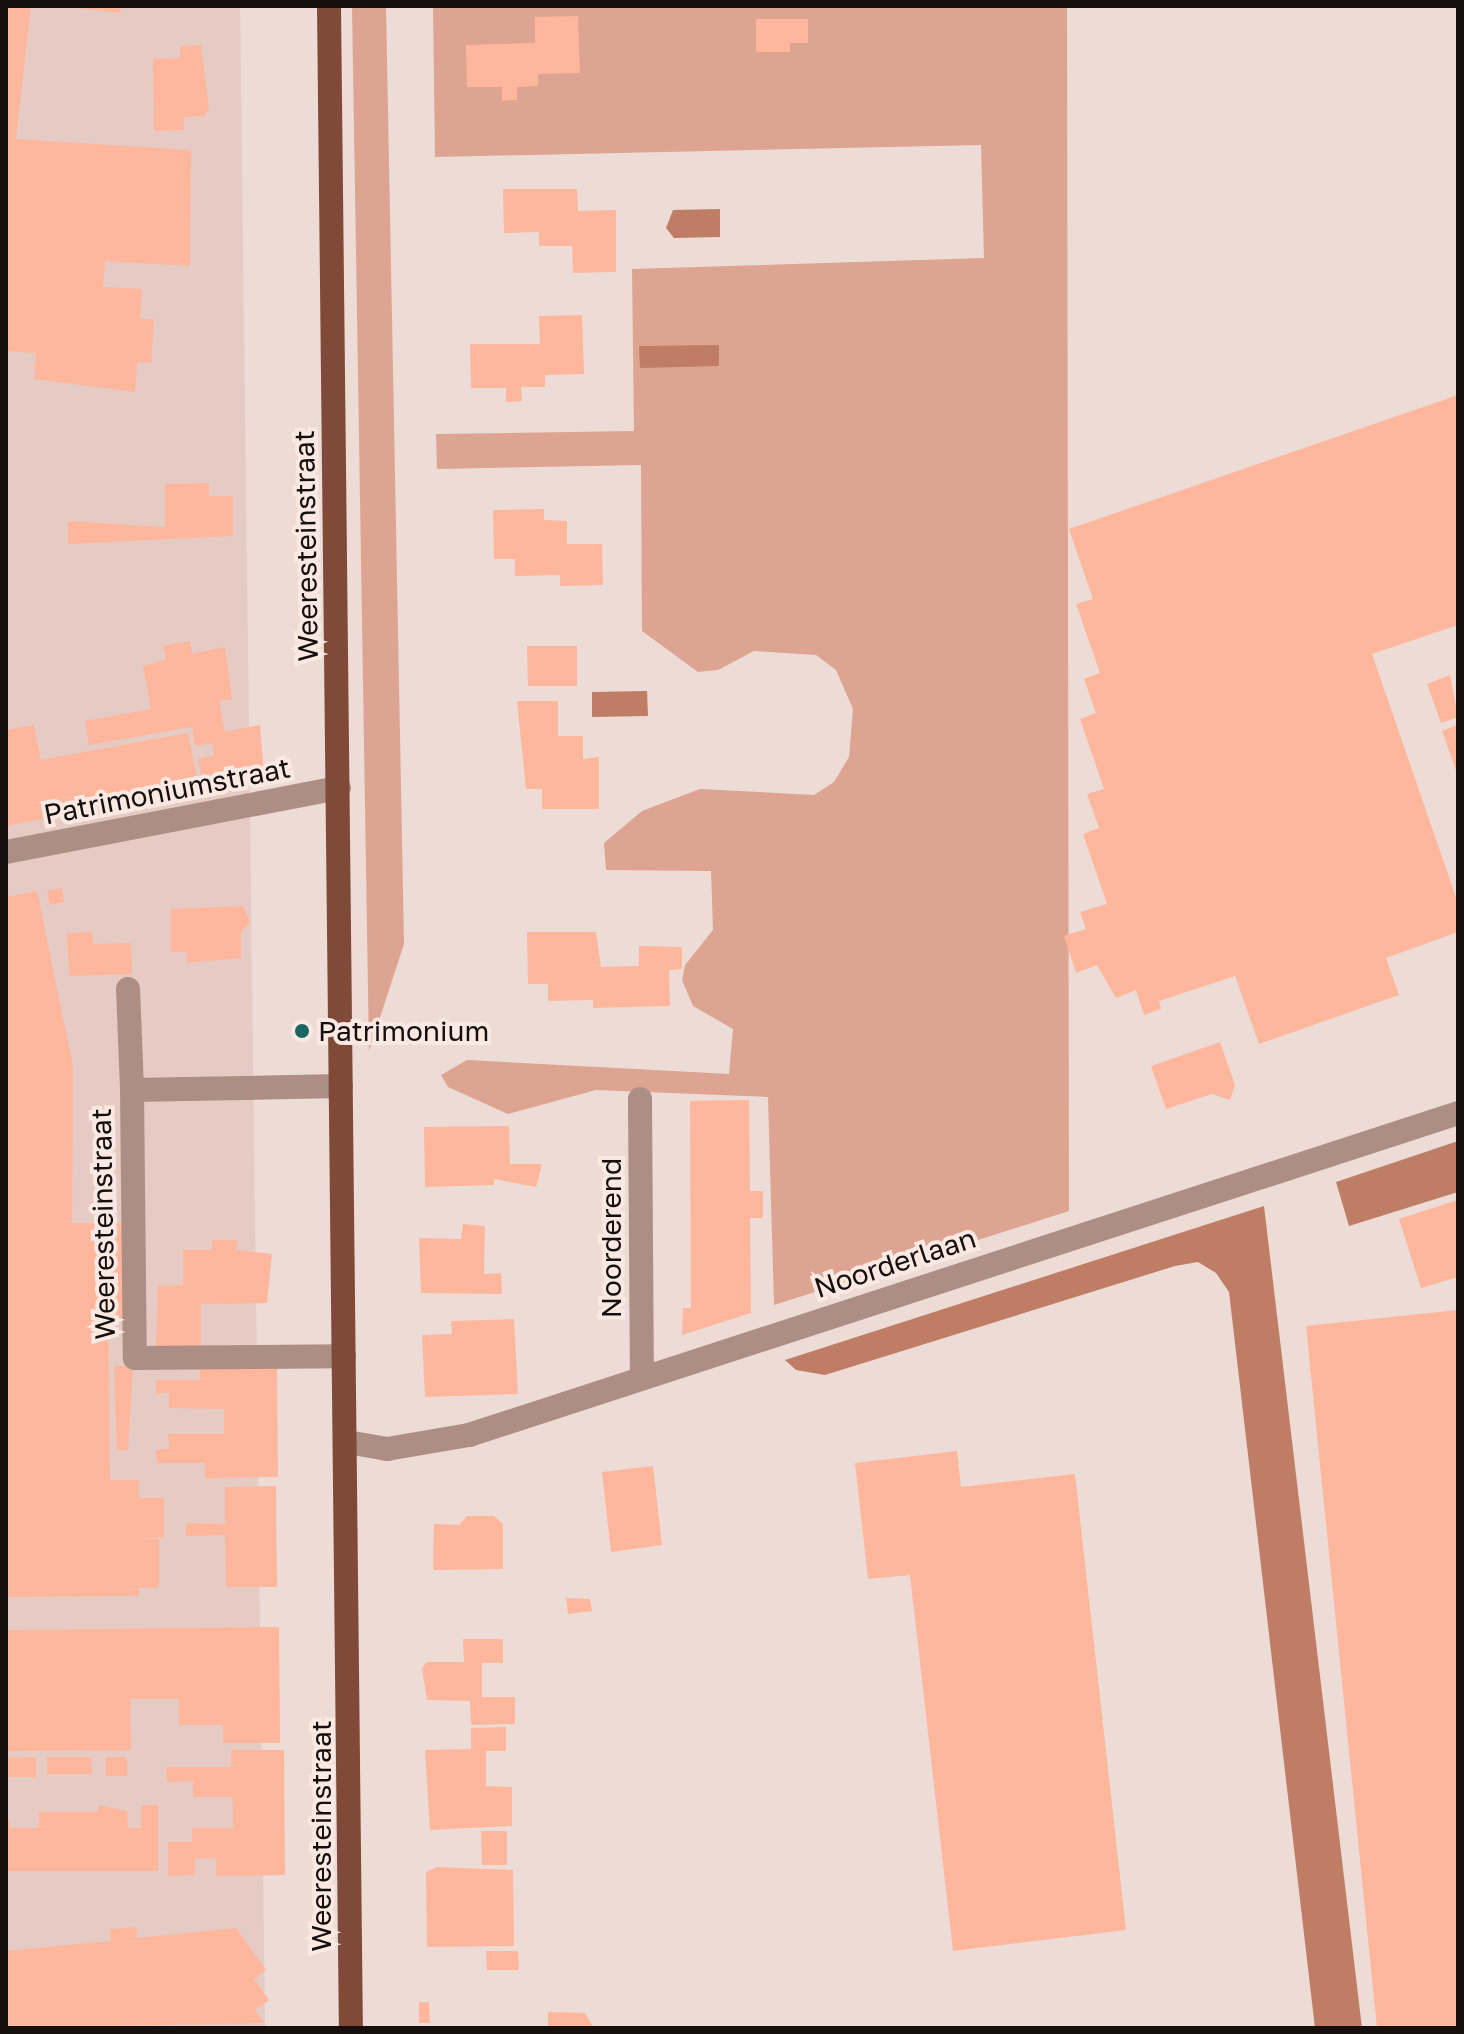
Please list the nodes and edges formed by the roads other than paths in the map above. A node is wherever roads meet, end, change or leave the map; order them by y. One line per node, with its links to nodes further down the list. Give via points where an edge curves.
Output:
1 (329, 6): 2 (main road, Weeresteinstraat)
2 (339, 788): 3 (street, Patrimoniumstraat); 5 (main road, Weeresteinstraat)
3 (6, 852)
4 (128, 989): 6 (street)
5 (341, 1086): 6 (street, Weeresteinstraat); 9 (main road, Weeresteinstraat)
6 (132, 1090): 9 (street, Weeresteinstraat, via 135,1358)
7 (640, 1099): 10 (street, Noorderend)
8 (1458, 1113): 10 (street, Noorderlaan)
9 (344, 1356): 11 (main road, Weeresteinstraat)
10 (642, 1377): 11 (street, Noorderlaan, via 469,1435 387,1449)
11 (347, 1442): 12 (main road, Weeresteinstraat)
12 (351, 2028)

